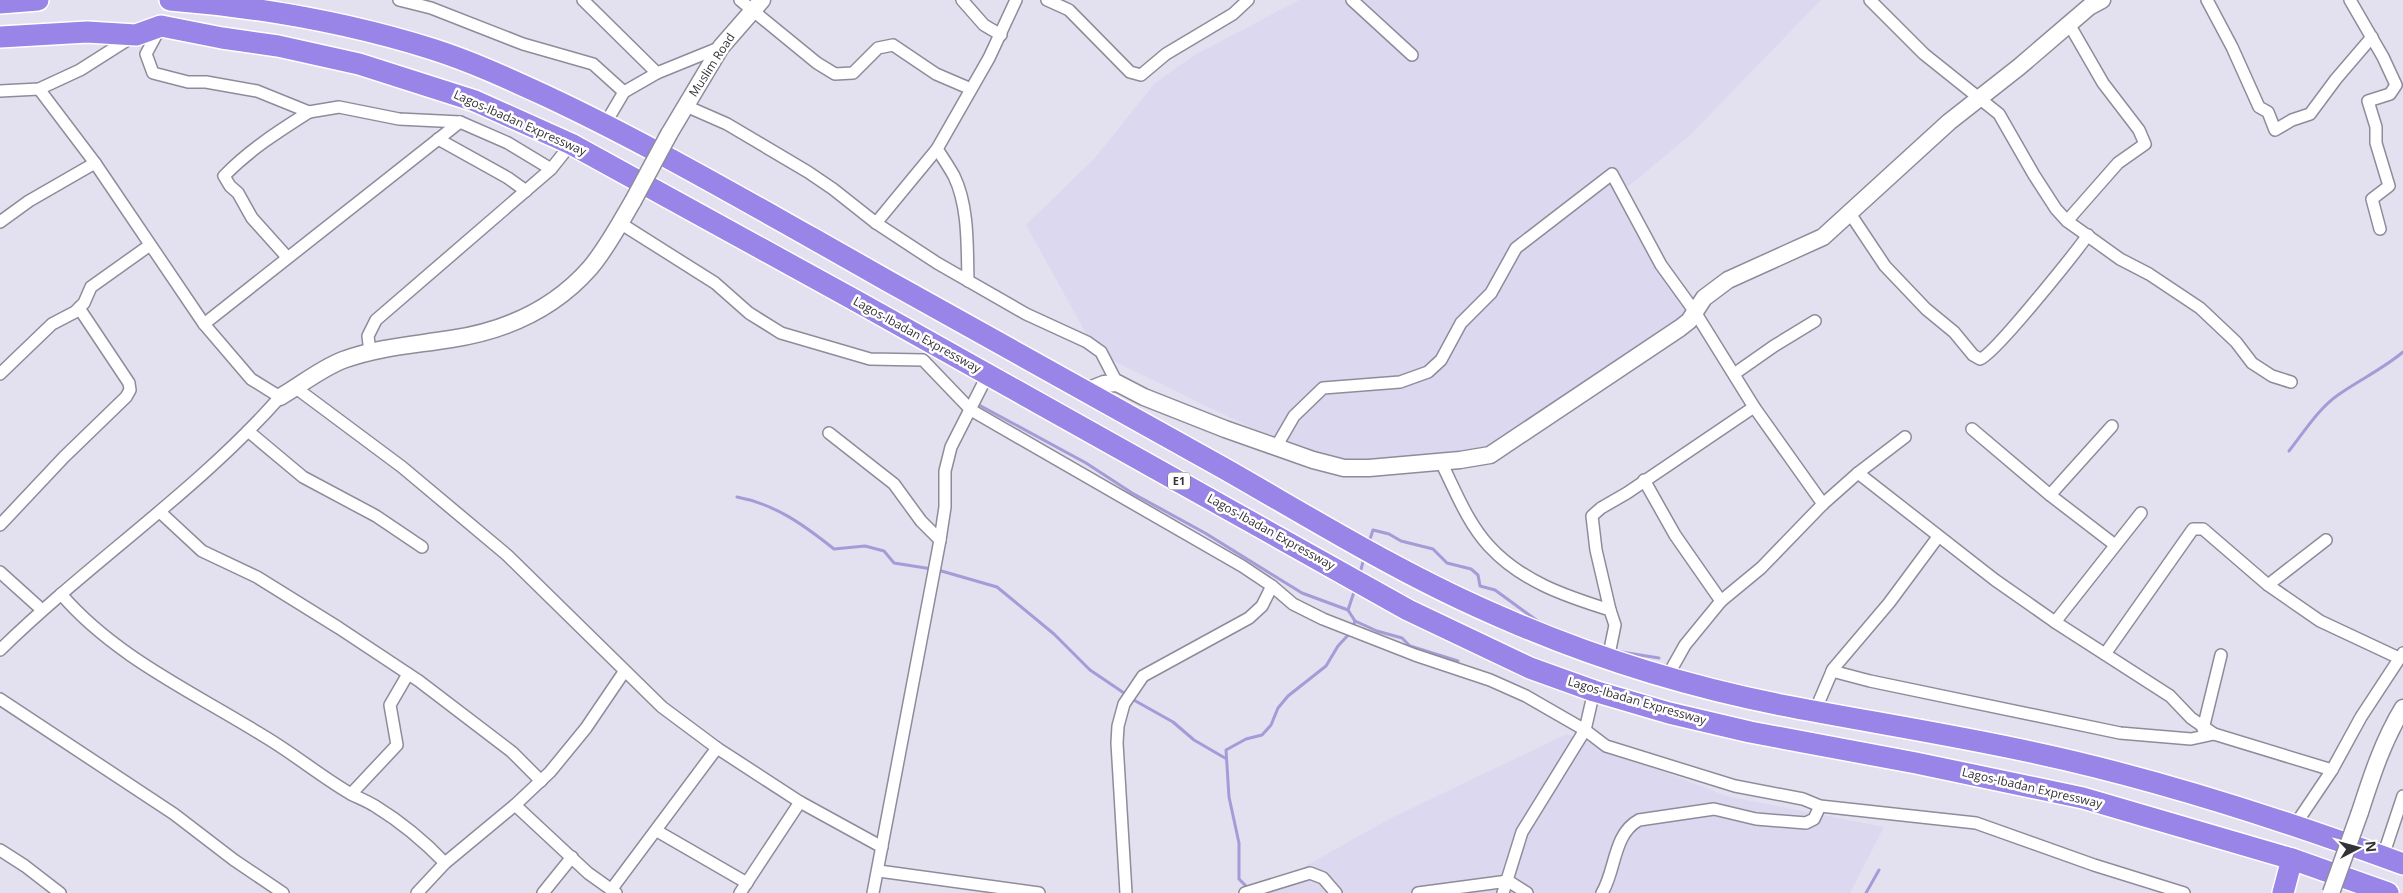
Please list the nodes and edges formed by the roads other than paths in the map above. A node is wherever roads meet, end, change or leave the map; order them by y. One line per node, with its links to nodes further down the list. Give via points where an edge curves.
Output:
1 (38, 0): 14 (highway)
2 (170, 0): 34 (highway, via 273,11 437,50)
3 (399, 0): 16 (street)
4 (583, 0): 25 (street)
5 (962, 0): 20 (street, via 984,25)
6 (1016, 0): 20 (street)
7 (1047, 0): 8 (street, via 1069,10 1130,72 1141,75 1166,54 1233,14)
8 (1248, 0)
9 (1352, 0): 24 (street)
10 (1870, 0): 30 (street, via 1924,54)
11 (2102, 0): 17 (street, via 2088,7)
12 (2207, 0): 22 (street, via 2259,107 2268,112 2274,130 2310,114)
13 (2350, 0): 22 (street)
14 (0, 3)
15 (751, 3): 23 (street, Muslim Road); 27 (street, via 784,38 835,74 853,73 878,48 893,45 936,74)
16 (428, 4): 29 (street, via 523,44 593,64)
17 (2069, 24): 30 (street); 42 (street, via 2103,83 2139,130 2145,144 2118,163)
18 (161, 26): 19 (highway); 32 (street, via 146,54 153,73 188,82 257,91); 36 (highway, Lagos-Ibadan Expressway / E1, via 359,64 474,101)
19 (136, 35): 21 (highway, via 87,32); 26 (street, via 80,70)
20 (1001, 35): 27 (street)
21 (0, 37)
22 (2372, 37): 46 (street, via 2396,86 2390,94 2368,101 2389,186 2372,199)
23 (721, 47): 25 (street); 31 (street, Muslim Road)
24 (1412, 55)
25 (657, 72): 29 (street)
26 (39, 89): 28 (street); 38 (street)
27 (971, 89): 37 (street)
28 (0, 91)
29 (624, 92): 34 (street)
30 (1980, 97): 41 (street); 42 (street, via 1999,114 2034,175)
31 (686, 106): 44 (street, Muslim Road, bridge); 45 (street, via 727,124 808,172)
32 (309, 112): 33 (street, via 339,107 400,119); 49 (street, via 273,135 224,176 252,218)
33 (460, 122): 35 (street); 39 (street, via 508,142)
34 (605, 124): 62 (highway, via 707,178)
35 (438, 139): 40 (street); 49 (street)
36 (571, 144): 39 (street); 57 (highway, Lagos-Ibadan Expressway / E1)
37 (937, 149): 45 (street); 50 (street, via 954,177 962,200)
38 (95, 163): 43 (street, via 29,201); 48 (street)
39 (551, 169): 40 (street)
40 (526, 191): 55 (street, via 376,320 368,336)
41 (1849, 212): 47 (street, via 1885,266 1980,358 2034,303); 52 (street, via 1823,237 1722,284 1704,298)
42 (2067, 221): 47 (street)
43 (0, 222)
44 (620, 223): 55 (street, Muslim Road, via 591,267 549,305 530,316 505,326 452,339 397,345); 65 (street, via 715,283 749,313 781,333 870,359 923,360)
45 (876, 223): 50 (street)
46 (2380, 229)
47 (2088, 235): 59 (street, via 2120,259 2200,308 2236,342 2252,364 2272,376)
48 (150, 245): 51 (street, via 91,287); 54 (street)
49 (287, 257): 54 (street)
50 (968, 281): 60 (street, via 1026,314 1087,342 1101,352)
51 (79, 308): 56 (street, via 52,324); 79 (street, via 129,383 130,390)
52 (1695, 312): 58 (street); 71 (street, via 1661,264 1612,174 1516,248 1491,293 1461,323 1441,360 1428,372 1400,382 1323,388 1294,416); 72 (street, via 1680,328 1490,455)
53 (1815, 321): 58 (street)
54 (204, 324): 63 (street, via 251,379)
55 (370, 352): 61 (street, Muslim Road, via 336,363)
56 (0, 374)
57 (988, 374): 65 (street); 102 (highway, Lagos-Ibadan Expressway / E1, via 1408,610 1530,668)
58 (1734, 374): 64 (street)
59 (2291, 382)
60 (1117, 383): 62 (street); 71 (street, via 1144,397)
61 (296, 388): 63 (street, Muslim Road); 99 (street, via 402,467 507,555)
62 (1084, 392): 97 (highway, via 1428,584 1507,620)
63 (280, 397): 68 (street)
64 (1754, 407): 74 (street); 76 (street)
65 (971, 410): 81 (street, via 951,447 947,463); 87 (street)
66 (2112, 426): 75 (street)
67 (1972, 429): 75 (street)
68 (248, 431): 77 (street); 84 (street, via 302,477 376,516)
69 (829, 433): 81 (street, via 894,484 921,521)
70 (1905, 437): 73 (street)
71 (1276, 447): 72 (street, via 1344,468)
72 (1441, 462): 91 (street, via 1470,519 1489,546 1527,578 1566,596)
73 (1858, 473): 76 (street); 80 (street)
74 (1644, 480): 89 (street, via 1675,535); 91 (street, via 1592,516)
75 (2050, 495): 83 (street)
76 (1823, 504): 89 (street, via 1761,568)
77 (160, 512): 88 (street); 100 (street, via 202,551 257,577)
78 (2141, 513): 83 (street)
79 (0, 526)
80 (1938, 537): 92 (street); 98 (street)
81 (940, 540): 118 (street)
82 (2326, 540): 86 (street)
83 (2115, 545): 92 (street)
84 (422, 547)
85 (0, 572): 90 (street)
86 (2268, 585): 94 (street, via 2203,529 2193,529); 96 (street, via 2320,621)
87 (1272, 586): 106 (street, via 1293,604 1323,620 1490,680 1526,696); 138 (street, via 1262,606 1249,618 1143,676 1124,704 1117,743)
88 (61, 594): 90 (street); 111 (street, via 91,625 126,652 265,736)
89 (1721, 601): 101 (street, via 1685,645)
90 (42, 609): 93 (street)
91 (1610, 610): 97 (street, via 1615,625)
92 (2055, 622): 94 (street)
93 (0, 650)
94 (2105, 654): 107 (street, via 2170,696)
95 (2221, 655): 107 (street)
96 (2401, 655): 109 (street)
97 (1608, 659): 101 (highway)
98 (1832, 671): 105 (street); 107 (street, via 1870,682 2120,733 2191,739)
99 (624, 672): 108 (street, via 662,707); 110 (street, via 586,728)
100 (408, 674): 110 (street, via 512,752); 111 (street, via 390,705 397,745)
101 (1667, 677): 105 (highway)
102 (1594, 691): 106 (street); 122 (highway, Lagos-Ibadan Expressway / E1, via 1750,732 2083,798)
103 (0, 700): 133 (street, via 174,814)
104 (2403, 708): 146 (street, bridge, via 2376,763)
105 (1815, 711): 116 (highway, via 2087,764 2213,798)
106 (1585, 730): 115 (street, via 1606,746 1735,786); 126 (street, via 1522,832)
107 (2209, 731): 109 (street)
108 (717, 748): 113 (street); 117 (street)
109 (2332, 770): 116 (street)
110 (541, 781): 114 (street)
111 (351, 794): 123 (street, via 402,824)
112 (2403, 796): 120 (street)
113 (800, 802): 118 (street); 127 (street)
114 (515, 805): 121 (street); 123 (street)
115 (1820, 806): 132 (street, via 1976,823); 144 (street, via 1814,819 1806,822 1756,819 1714,810 1639,820 1628,826)
116 (2295, 825): 120 (highway)
117 (657, 830): 127 (street); 131 (street)
118 (882, 848): 125 (street)
119 (0, 850): 130 (street, via 26,866)
120 (2382, 856): 124 (highway)
121 (572, 857): 131 (street); 135 (street)
122 (2292, 859): 129 (highway, Lagos-Ibadan Expressway / E1); 145 (highway)
123 (445, 863): 134 (street)
124 (2403, 864)
125 (879, 871): 128 (street); 136 (street)
126 (1508, 881): 141 (street); 142 (street); 143 (street)
127 (743, 888)
128 (980, 889): 137 (street)
129 (2378, 891)
130 (57, 892)
131 (613, 892)
132 (2180, 892)
133 (283, 893)
134 (417, 893)
135 (543, 893)
136 (873, 893)
137 (1039, 893)
138 (1126, 893)
139 (1248, 893): 140 (street, via 1310,873 1323,878)
140 (1336, 893)
141 (1418, 893)
142 (1503, 893)
143 (1527, 893)
144 (1602, 893)
145 (2283, 893)
146 (2331, 893)

